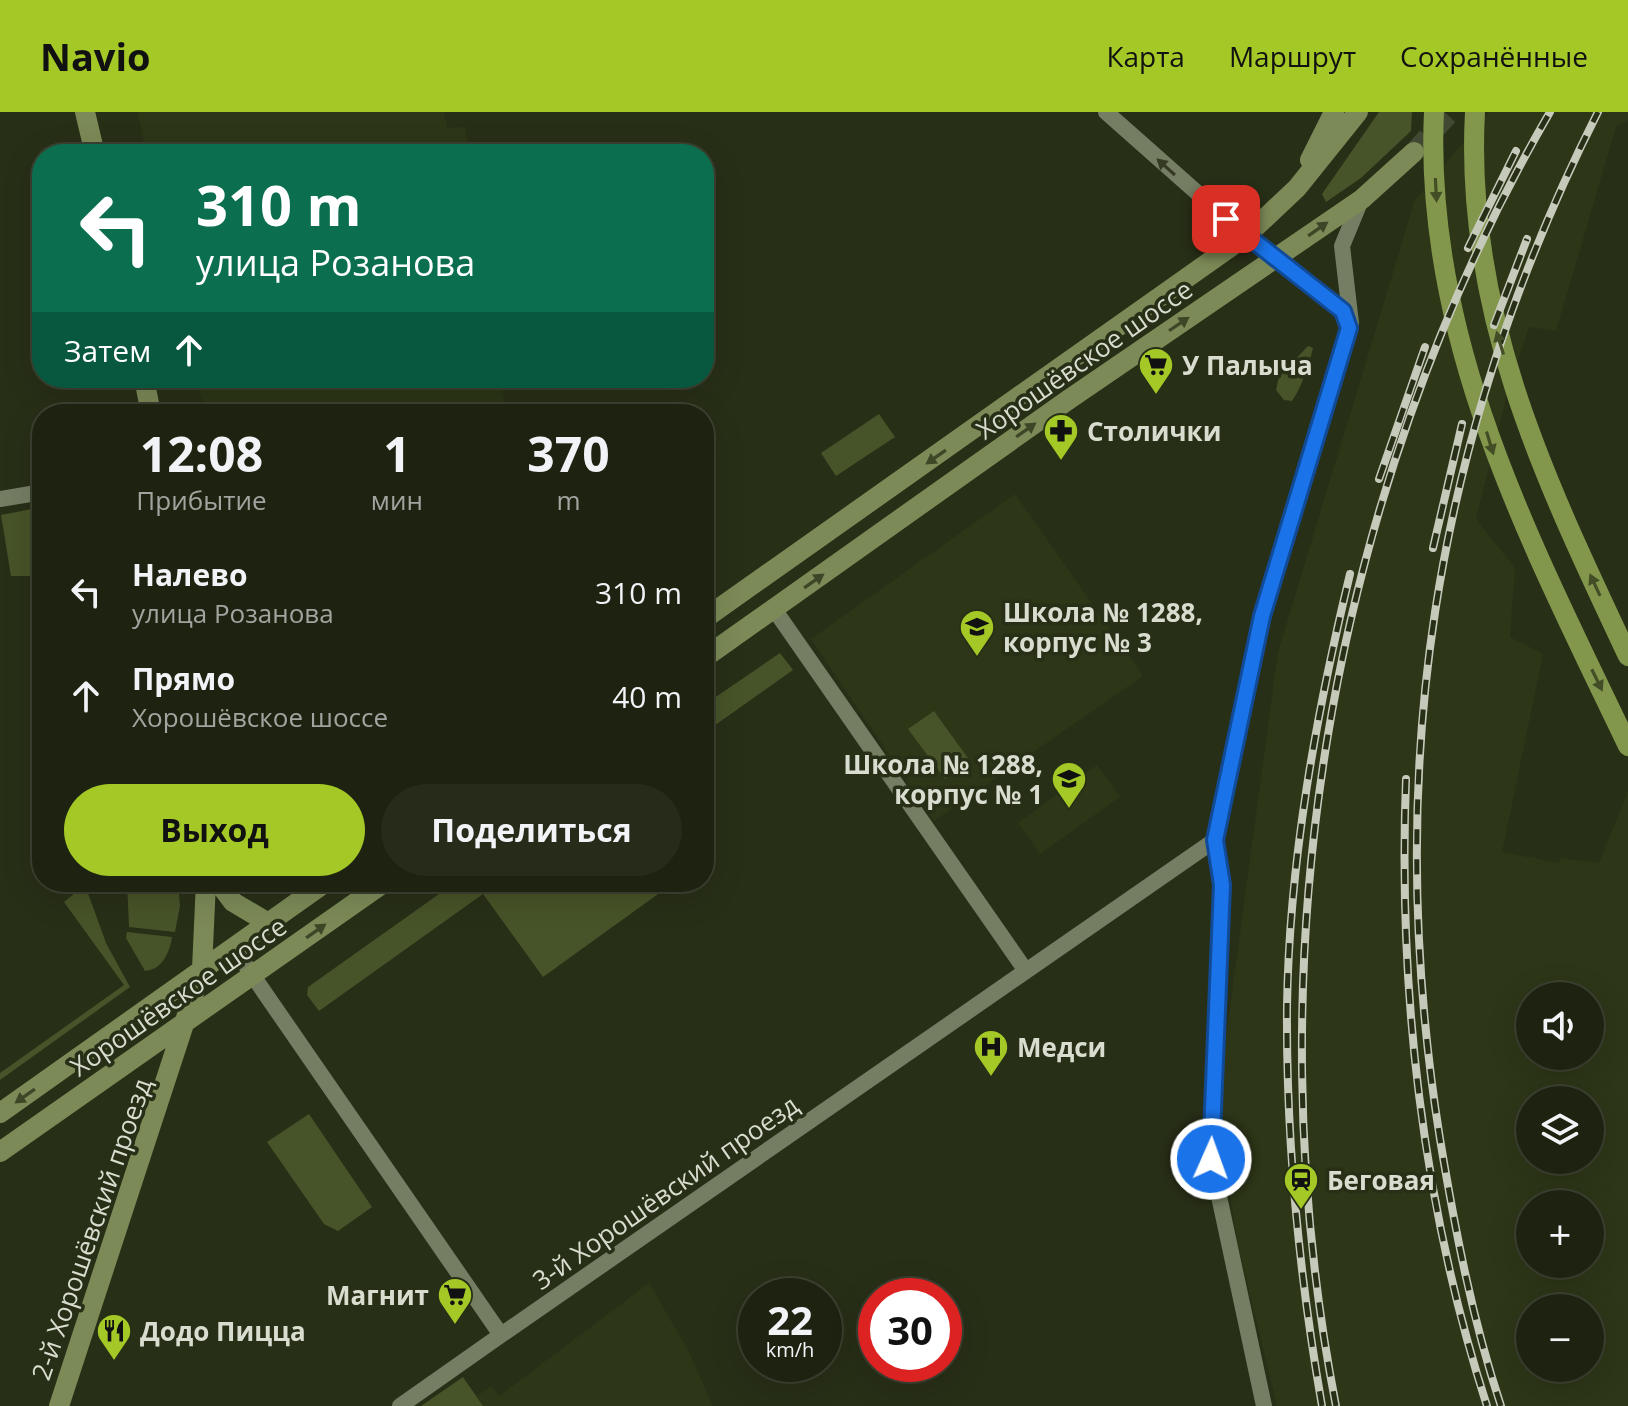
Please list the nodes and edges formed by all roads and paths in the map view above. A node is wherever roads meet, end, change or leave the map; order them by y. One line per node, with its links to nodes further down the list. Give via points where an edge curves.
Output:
1 (85, 112): 7 (main road)
2 (1106, 112): 10 (street, one-way to 2)
3 (1334, 112): 10 (main road, via 1293,186)
4 (1358, 112): 10 (main road, via 1297,188)
5 (1434, 112): 19 (main road, one-way to 19, via 1440,242 1462,352 1495,457)
6 (1475, 112): 18 (main road, one-way to 6, via 1532,441 1496,334 1479,224)
7 (93, 144)
8 (1414, 152): 9 (main road, Хорошёвское шоссе)
9 (1362, 199): 11 (main road, Хорошёвское шоссе, one-way to 9); 12 (street, via 1342,246 1351,307)
10 (1246, 236): 11 (street); 16 (main road, Хорошёвское шоссе, one-way to 16)
11 (1275, 260): 12 (street, via 1343,311); 15 (main road, Хорошёвское шоссе, one-way to 11)
12 (1348, 335): 20 (street, via 1266,601)
13 (32, 494): 14 (street)
14 (0, 499)
15 (774, 609): 17 (main road, Хорошёвское шоссе); 28 (street)
16 (714, 612)
17 (714, 651)
18 (1628, 656)
19 (1628, 746)
20 (1215, 840): 28 (street, 3-й Хорошёвский проезд); 36 (street, via 1222,885 1211,1159)
21 (206, 892): 27 (main road, 2-й Хорошёвский проезд)
22 (226, 892): 25 (main road)
23 (311, 892): 25 (main road, Хорошёвское шоссе)
24 (371, 892): 29 (main road, Хорошёвское шоссе, one-way to 24)
25 (267, 922): 26 (main road, Хорошёвское шоссе)
26 (233, 947): 27 (main road, Хорошёвское шоссе); 29 (street)
27 (202, 969): 29 (main road, via 220,982); 30 (main road, 2-й Хорошёвский проезд); 31 (main road, Хорошёвское шоссе, one-way to 31)
28 (1026, 971): 33 (street, 3-й Хорошёвский проезд)
29 (248, 978): 30 (main road, Хорошёвское шоссе); 33 (street)
30 (185, 1021): 32 (main road, Хорошёвское шоссе); 34 (main road, 2-й Хорошёвский проезд)
31 (0, 1113)
32 (0, 1152)
33 (501, 1335): 35 (street, 3-й Хорошёвский проезд)
34 (59, 1406)
35 (400, 1406)
36 (1264, 1406)

